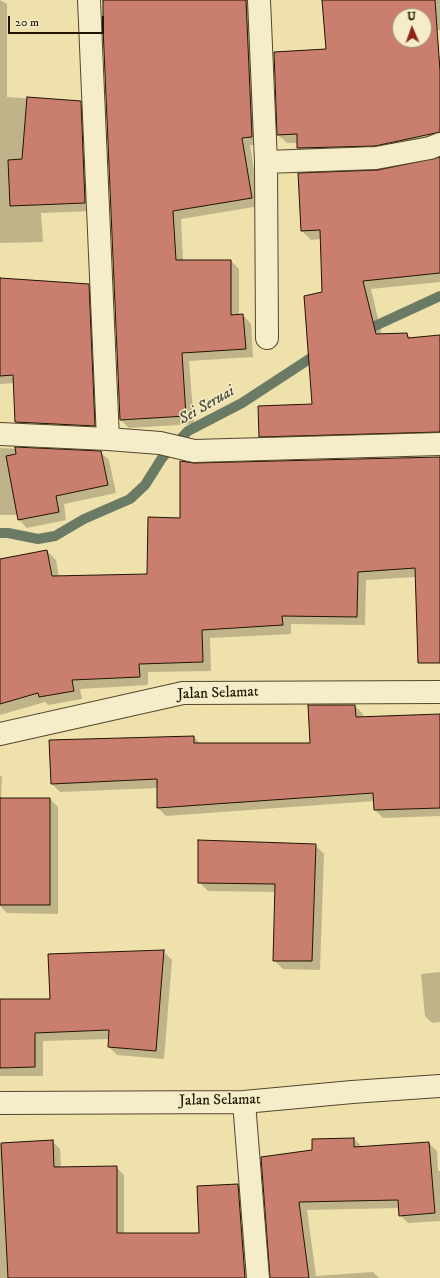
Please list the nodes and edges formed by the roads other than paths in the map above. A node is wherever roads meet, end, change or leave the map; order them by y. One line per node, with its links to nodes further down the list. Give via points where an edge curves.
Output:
1 (89, 0): 7 (street)
2 (259, 0): 4 (street)
3 (440, 144): 4 (street, via 376,158)
4 (266, 162): 5 (street)
5 (267, 338)
6 (0, 434): 7 (street)
7 (108, 439): 8 (street, via 160,443 194,451)
8 (440, 444)
9 (440, 692): 10 (street, Jalan Selamat, via 183,693)
10 (0, 734)
11 (440, 1086): 12 (street, Jalan Selamat)
12 (244, 1102): 13 (street, Jalan Selamat); 14 (street)
13 (0, 1103)
14 (258, 1278)

